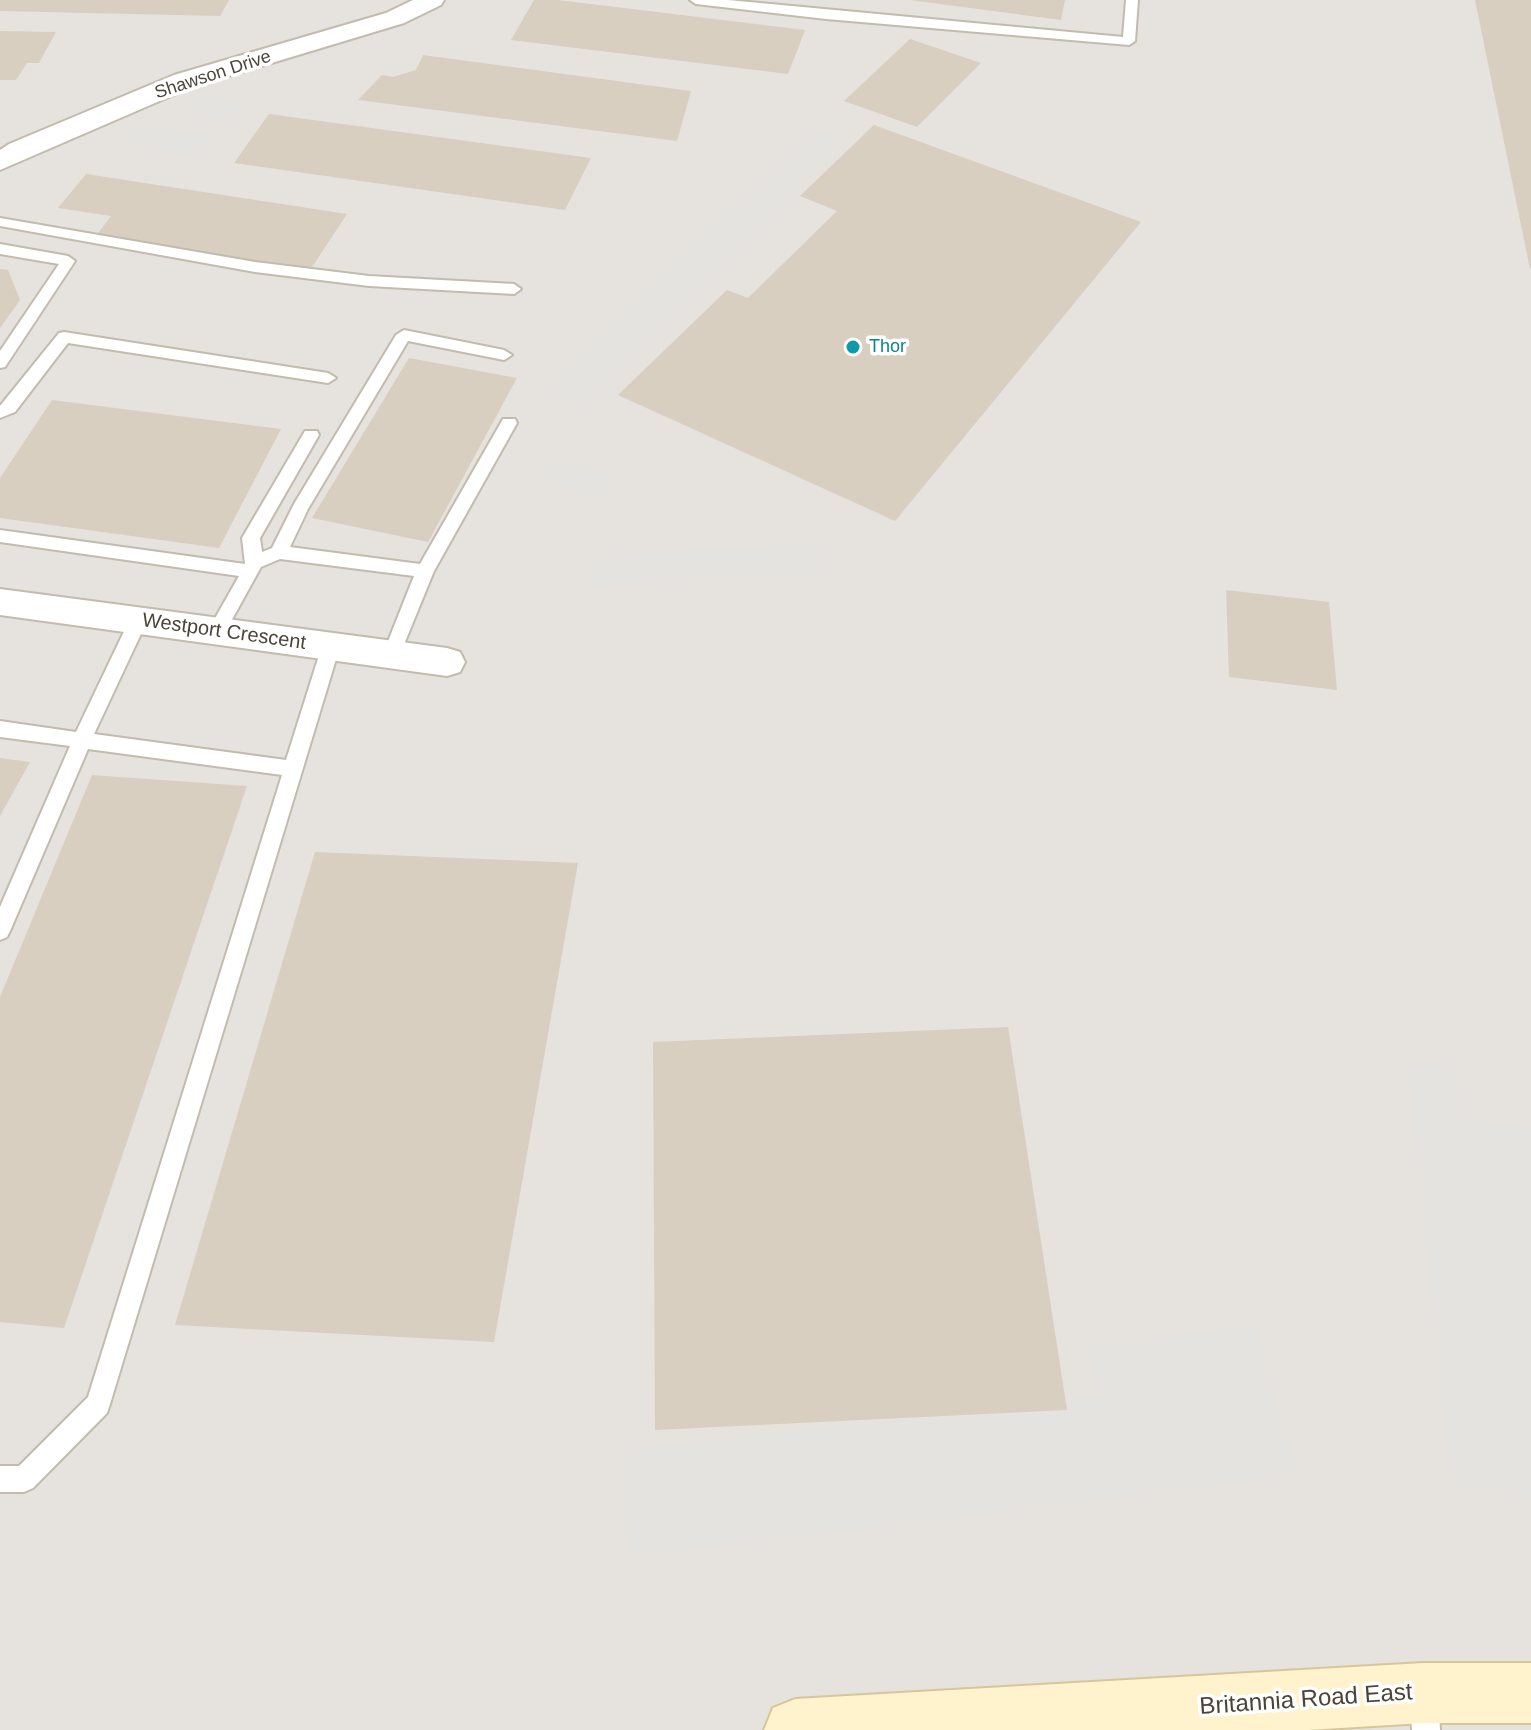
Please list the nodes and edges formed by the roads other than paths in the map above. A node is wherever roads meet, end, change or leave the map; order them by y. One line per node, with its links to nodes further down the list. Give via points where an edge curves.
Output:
1 (432, 0): 4 (street, Shawson Drive, via 395,18 183,81)
2 (696, 0): 3 (lane, via 1129,41)
3 (1132, 0)
4 (0, 162)
5 (0, 222): 7 (lane, via 269,269)
6 (0, 249): 9 (lane, via 68,261)
7 (514, 289)
8 (504, 355): 15 (lane, via 404,335)
9 (0, 363)
10 (328, 378): 11 (lane, via 64,337)
11 (0, 413)
12 (509, 423): 17 (lane)
13 (311, 435): 16 (lane, via 251,538)
14 (0, 536): 16 (lane)
15 (279, 552): 16 (lane); 17 (lane)
16 (252, 566): 20 (lane)
17 (425, 571): 22 (lane)
18 (0, 602): 19 (street, Westport Crescent)
19 (138, 621): 20 (street, Westport Crescent); 25 (lane)
20 (218, 629): 21 (street, Westport Crescent)
21 (331, 646): 22 (street, Westport Crescent); 26 (lane)
22 (392, 654): 23 (street, Westport Crescent)
23 (447, 662)
24 (0, 729): 25 (lane)
25 (82, 740): 26 (lane); 27 (lane)
26 (294, 769): 29 (lane, via 98,1404 24,1479)
27 (8, 895): 28 (lane)
28 (0, 931)
29 (0, 1479)
30 (1531, 1693): 31 (street, Britannia Road East)
31 (1425, 1711): 32 (street, Britannia Road East)
32 (1033, 1724): 33 (street, Britannia Road East)
33 (942, 1726): 34 (street, Britannia Road East)
34 (795, 1730)

